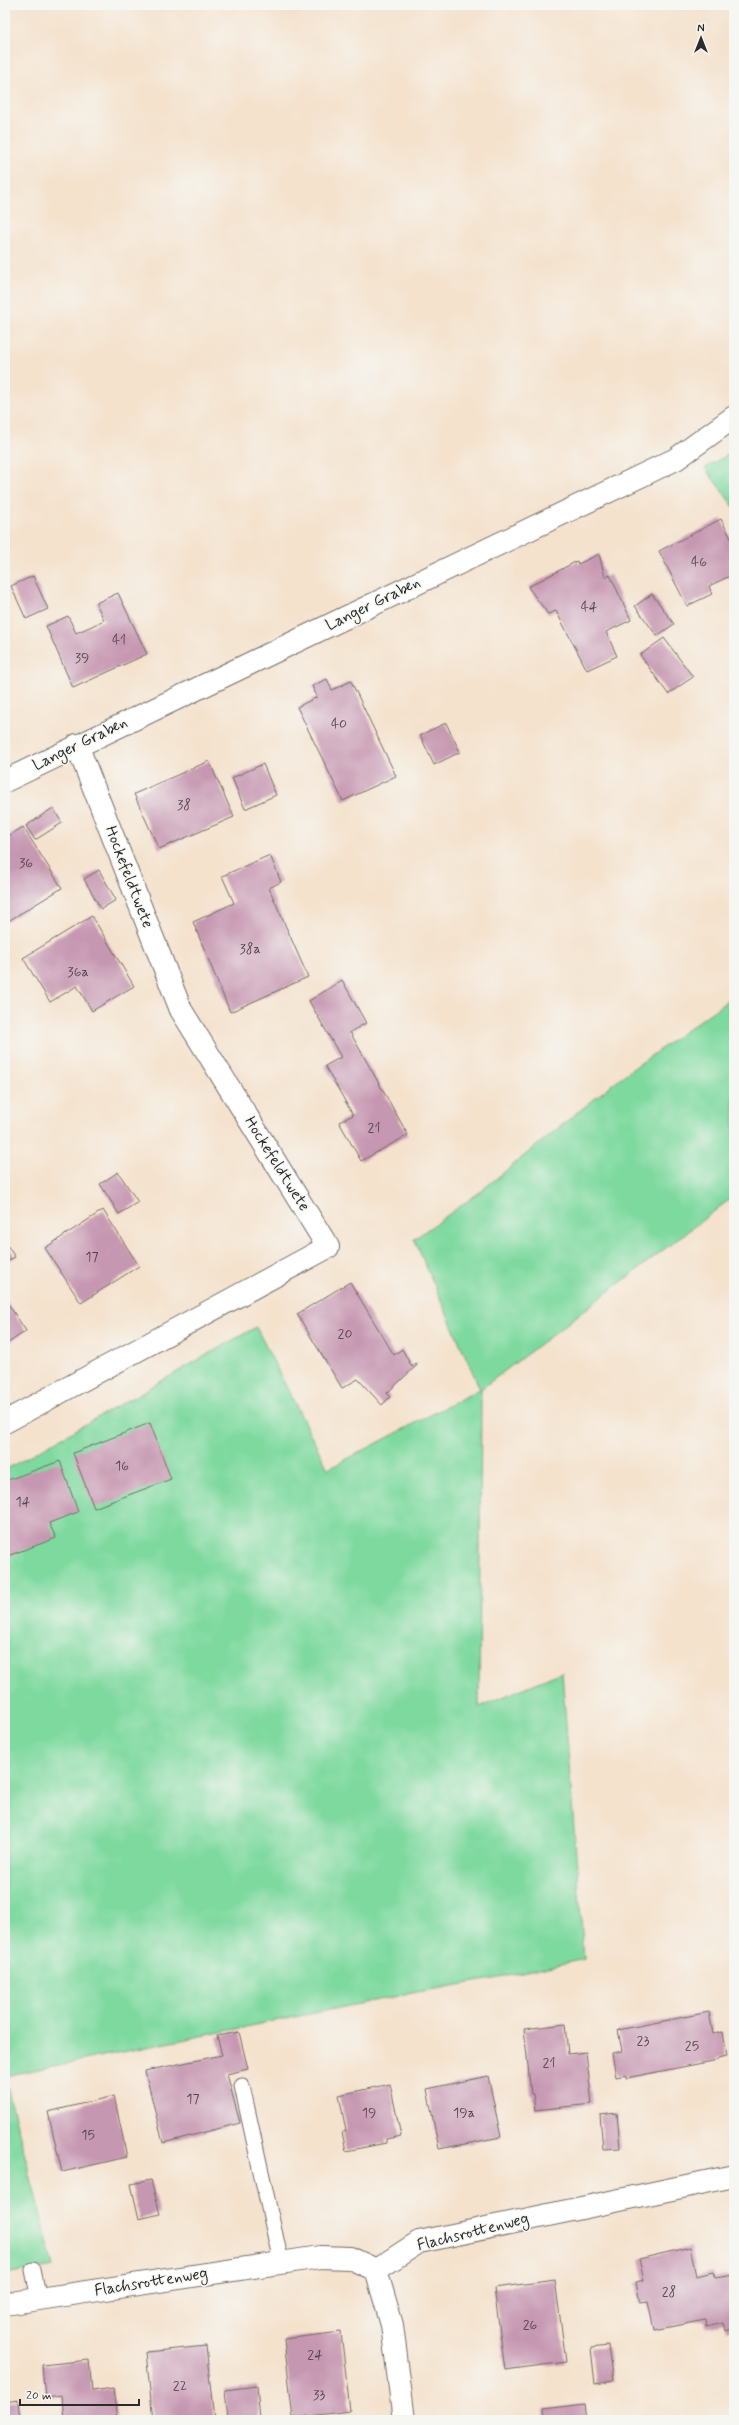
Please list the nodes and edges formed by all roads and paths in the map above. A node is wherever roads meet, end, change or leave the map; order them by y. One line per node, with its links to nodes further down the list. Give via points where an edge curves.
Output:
1 (734, 417): 2 (street, Langer Graben, via 676,459)
2 (77, 745): 3 (street, Langer Graben); 4 (street, Hockefeldtwete, via 181,1010 328,1247)
3 (5, 781)
4 (5, 1422)
5 (242, 2086): 7 (lane)
6 (734, 2176): 9 (street, Flachsrottenweg, via 419,2242)
7 (281, 2262): 9 (street, Flachsrottenweg, via 320,2256 350,2258); 10 (street, Flachsrottenweg)
8 (33, 2270): 10 (lane)
9 (376, 2270): 12 (street, via 392,2325)
10 (39, 2299): 11 (street, Flachsrottenweg)
11 (5, 2304)
12 (404, 2420)

